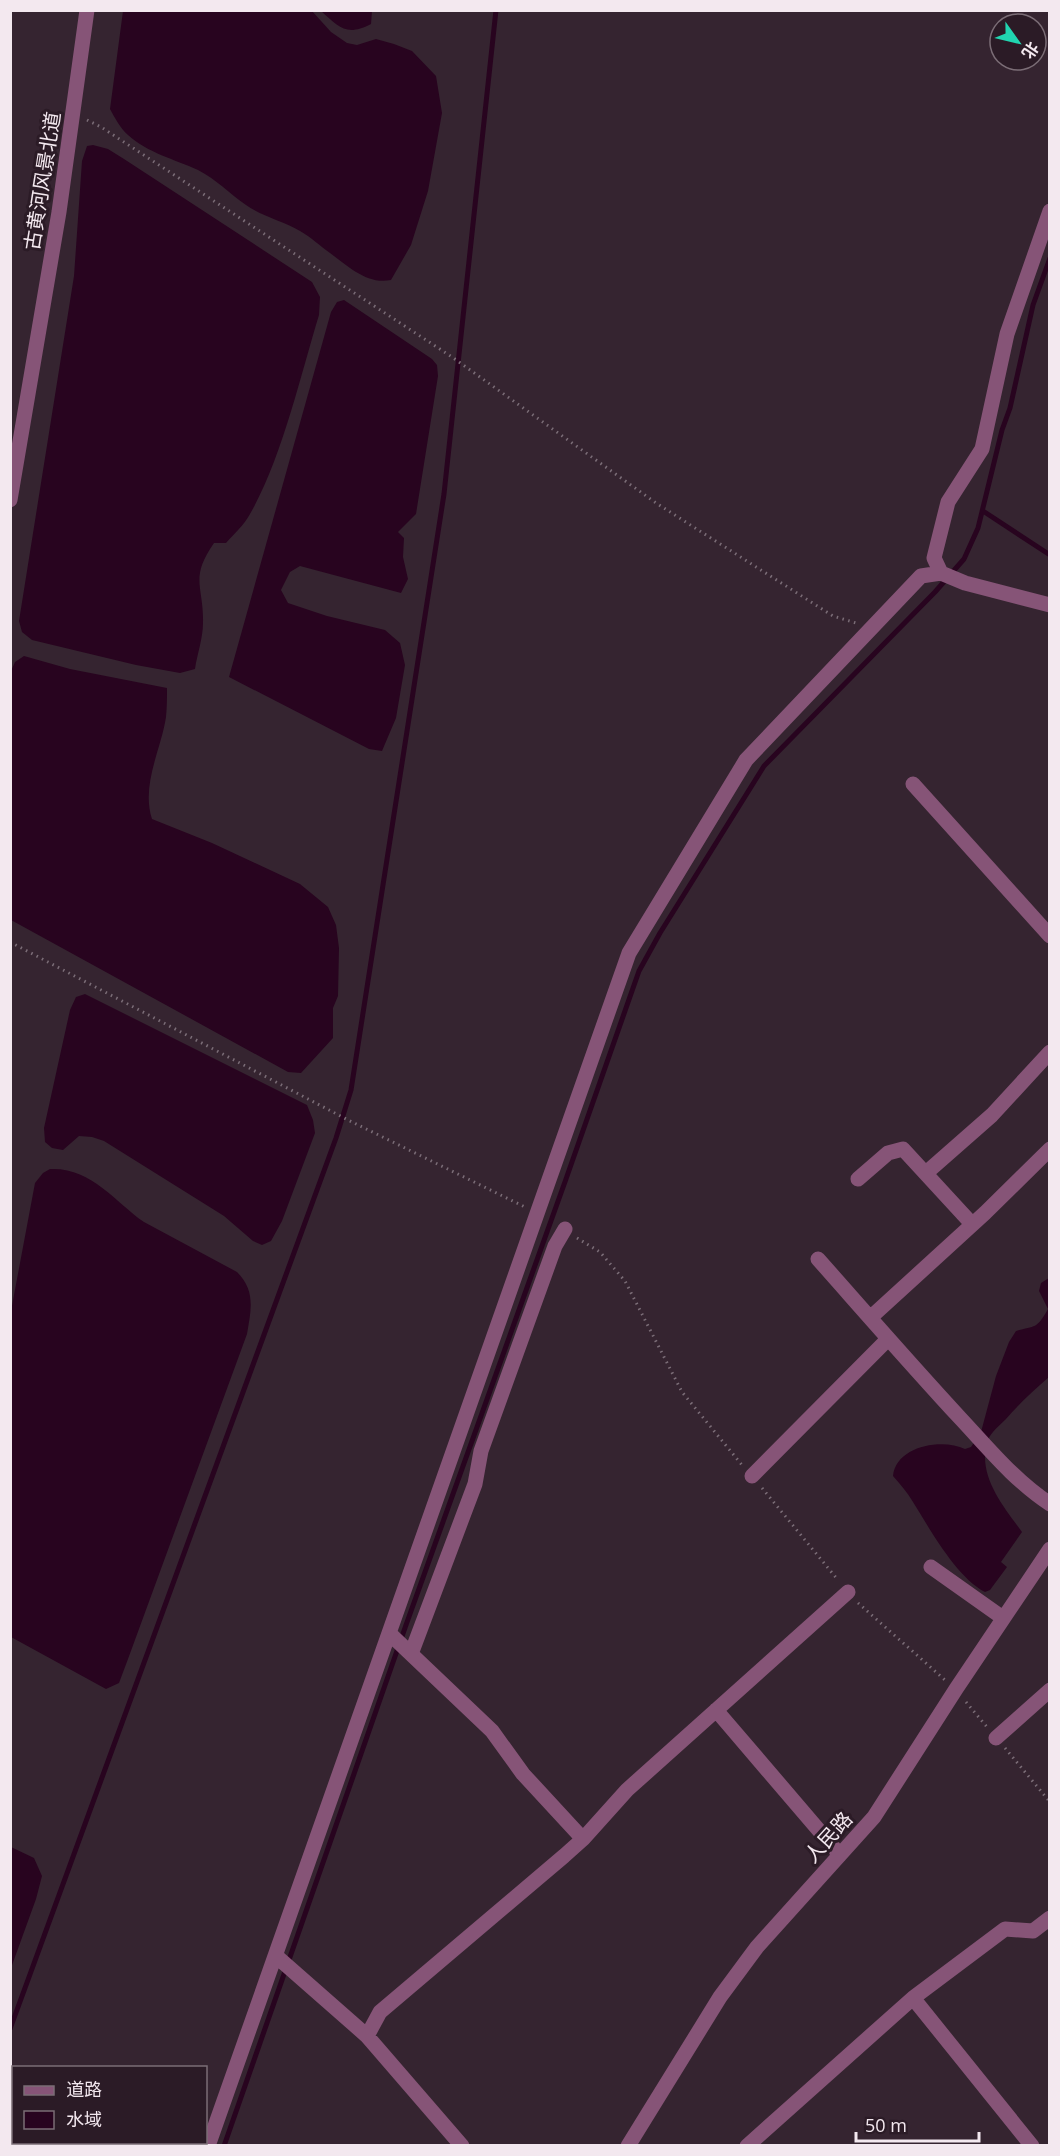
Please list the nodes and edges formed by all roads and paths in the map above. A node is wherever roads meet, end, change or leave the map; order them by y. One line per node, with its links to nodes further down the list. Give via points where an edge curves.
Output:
1 (87, 10): 2 (street, 古黄河风景北道)
2 (74, 114): 4 (street, 古黄河风景北道); 7 (path, via 452,357 705,535 832,616)
3 (1050, 211): 5 (street, via 1006,334 982,449 948,502 934,558)
4 (10, 500)
5 (946, 575): 6 (street); 7 (street, via 921,576)
6 (1050, 605)
7 (872, 627): 15 (street, via 746,760 629,953)
8 (913, 784): 9 (street)
9 (1050, 936)
10 (10, 942): 15 (path, via 348,1120)
11 (1050, 1052): 13 (street, via 992,1114)
12 (1050, 1149): 16 (street)
13 (926, 1173): 14 (street, via 903,1149 888,1153); 16 (street)
14 (858, 1179)
15 (538, 1213): 27 (street)
16 (972, 1224): 19 (street)
17 (565, 1230): 21 (path, via 600,1252 625,1281 682,1392); 28 (street, via 555,1246 481,1451 475,1484)
18 (818, 1259): 19 (street)
19 (870, 1318): 20 (street)
20 (887, 1340): 21 (street); 22 (street, via 1006,1467)
21 (752, 1476): 25 (path)
22 (1050, 1504)
23 (1050, 1549): 26 (street, 人民路)
24 (931, 1567): 26 (street)
25 (848, 1592): 29 (path); 31 (street)
26 (1003, 1618): 29 (street, 人民路)
27 (392, 1635): 28 (street); 37 (street)
28 (408, 1651): 34 (street, via 486,1725 523,1774)
29 (956, 1689): 32 (path); 35 (street, 人民路, via 874,1817)
30 (1050, 1690): 32 (street)
31 (716, 1710): 34 (street, via 627,1790); 35 (street)
32 (996, 1738): 33 (path)
33 (1050, 1802)
34 (583, 1839): 39 (street, via 380,2012)
35 (840, 1855): 42 (street, 人民路, via 757,1947 720,1997)
36 (1050, 1918): 38 (street, via 1033,1931 1005,1929)
37 (278, 1958): 39 (street); 40 (street)
38 (913, 1998): 43 (street); 44 (street)
39 (367, 2036): 41 (street)
40 (208, 2145)
41 (462, 2145)
42 (628, 2145)
43 (747, 2145)
44 (1032, 2145)

